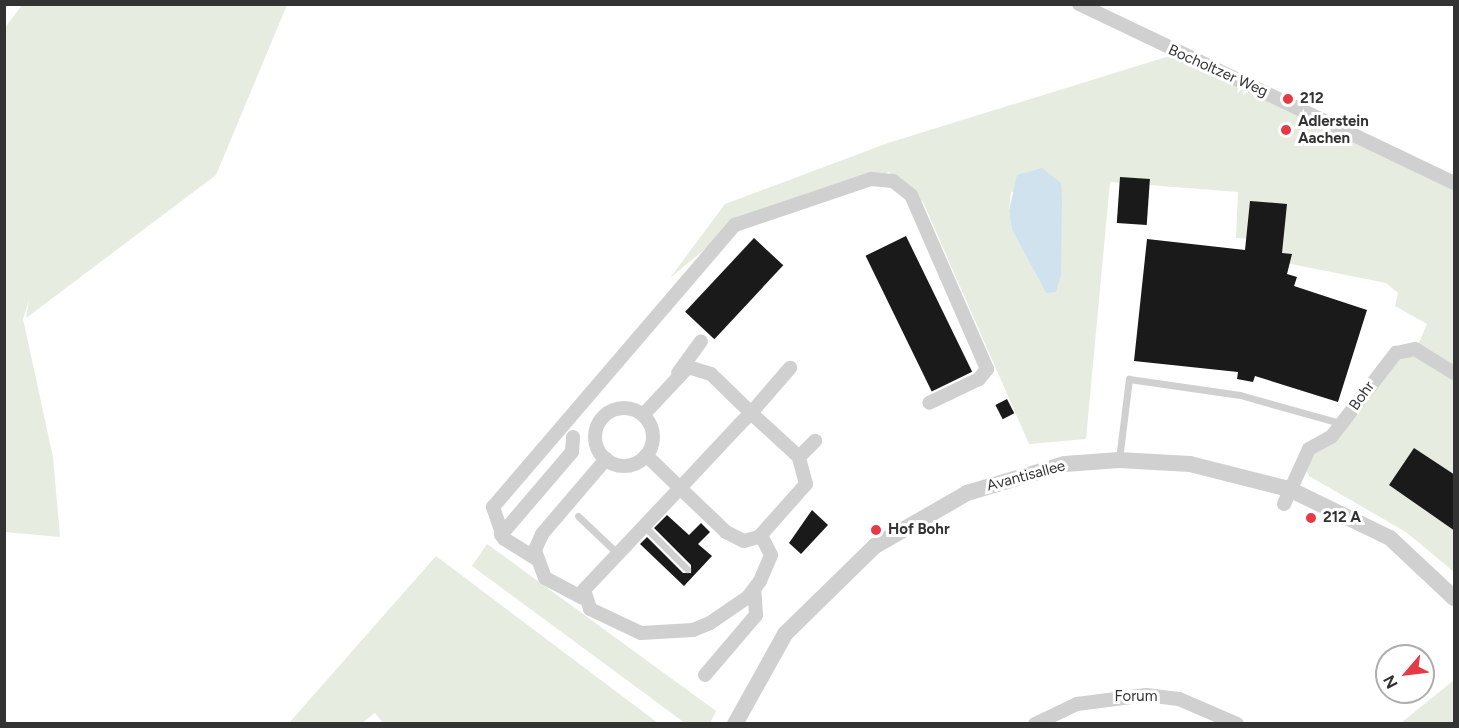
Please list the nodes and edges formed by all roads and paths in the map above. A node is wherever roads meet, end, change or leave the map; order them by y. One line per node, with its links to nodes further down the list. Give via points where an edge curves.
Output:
1 (1079, 4): 2 (street, Bocholtzer Weg)
2 (1455, 183)
3 (701, 341): 4 (street)
4 (692, 353): 5 (street); 7 (street)
5 (699, 368): 7 (street); 10 (street)
6 (790, 368): 10 (street)
7 (678, 373): 11 (street)
8 (1455, 373): 12 (street, Bohr, via 1415,349 1396,353)
9 (929, 403): 13 (street, via 979,379 987,369 911,195 893,181 871,179 735,225)
10 (751, 413): 18 (street); 21 (street)
11 (643, 415): 14 (street, via 633,409 611,411); 17 (street, via 653,434)
12 (1343, 424): 20 (lane, via 1240,395 1129,379); 22 (street, Bohr, via 1309,448)
13 (561, 427): 15 (street); 25 (street, via 493,507)
14 (596, 435): 15 (street); 19 (street)
15 (573, 437): 25 (street, via 572,452)
16 (815, 441): 18 (street)
17 (646, 456): 19 (street, via 627,465); 21 (street)
18 (799, 457): 26 (street, via 806,484)
19 (606, 459): 28 (street, via 542,534)
20 (1119, 460): 22 (street, Avantisallee, via 1225,470); 34 (street, Avantisallee, via 1065,464 994,483 883,540 829,587 785,634)
21 (680, 488): 24 (street); 26 (street, via 735,538 751,541)
22 (1287, 496): 32 (street, Avantisallee, via 1390,538)
23 (578, 516): 27 (lane)
24 (644, 526): 27 (street); 29 (lane)
25 (501, 535): 28 (street)
26 (761, 535): 30 (street, via 771,555)
27 (618, 554): 31 (street)
28 (535, 558): 31 (street, via 545,578)
29 (687, 569)
30 (754, 589): 31 (street, via 710,623 666,634 641,633 609,621); 33 (street, via 756,615)
31 (583, 598)
32 (1455, 598)
33 (705, 675)
34 (735, 723)
35 (1035, 723): 36 (street, Forum, via 1077,704 1146,695 1179,699)
36 (1237, 723)

